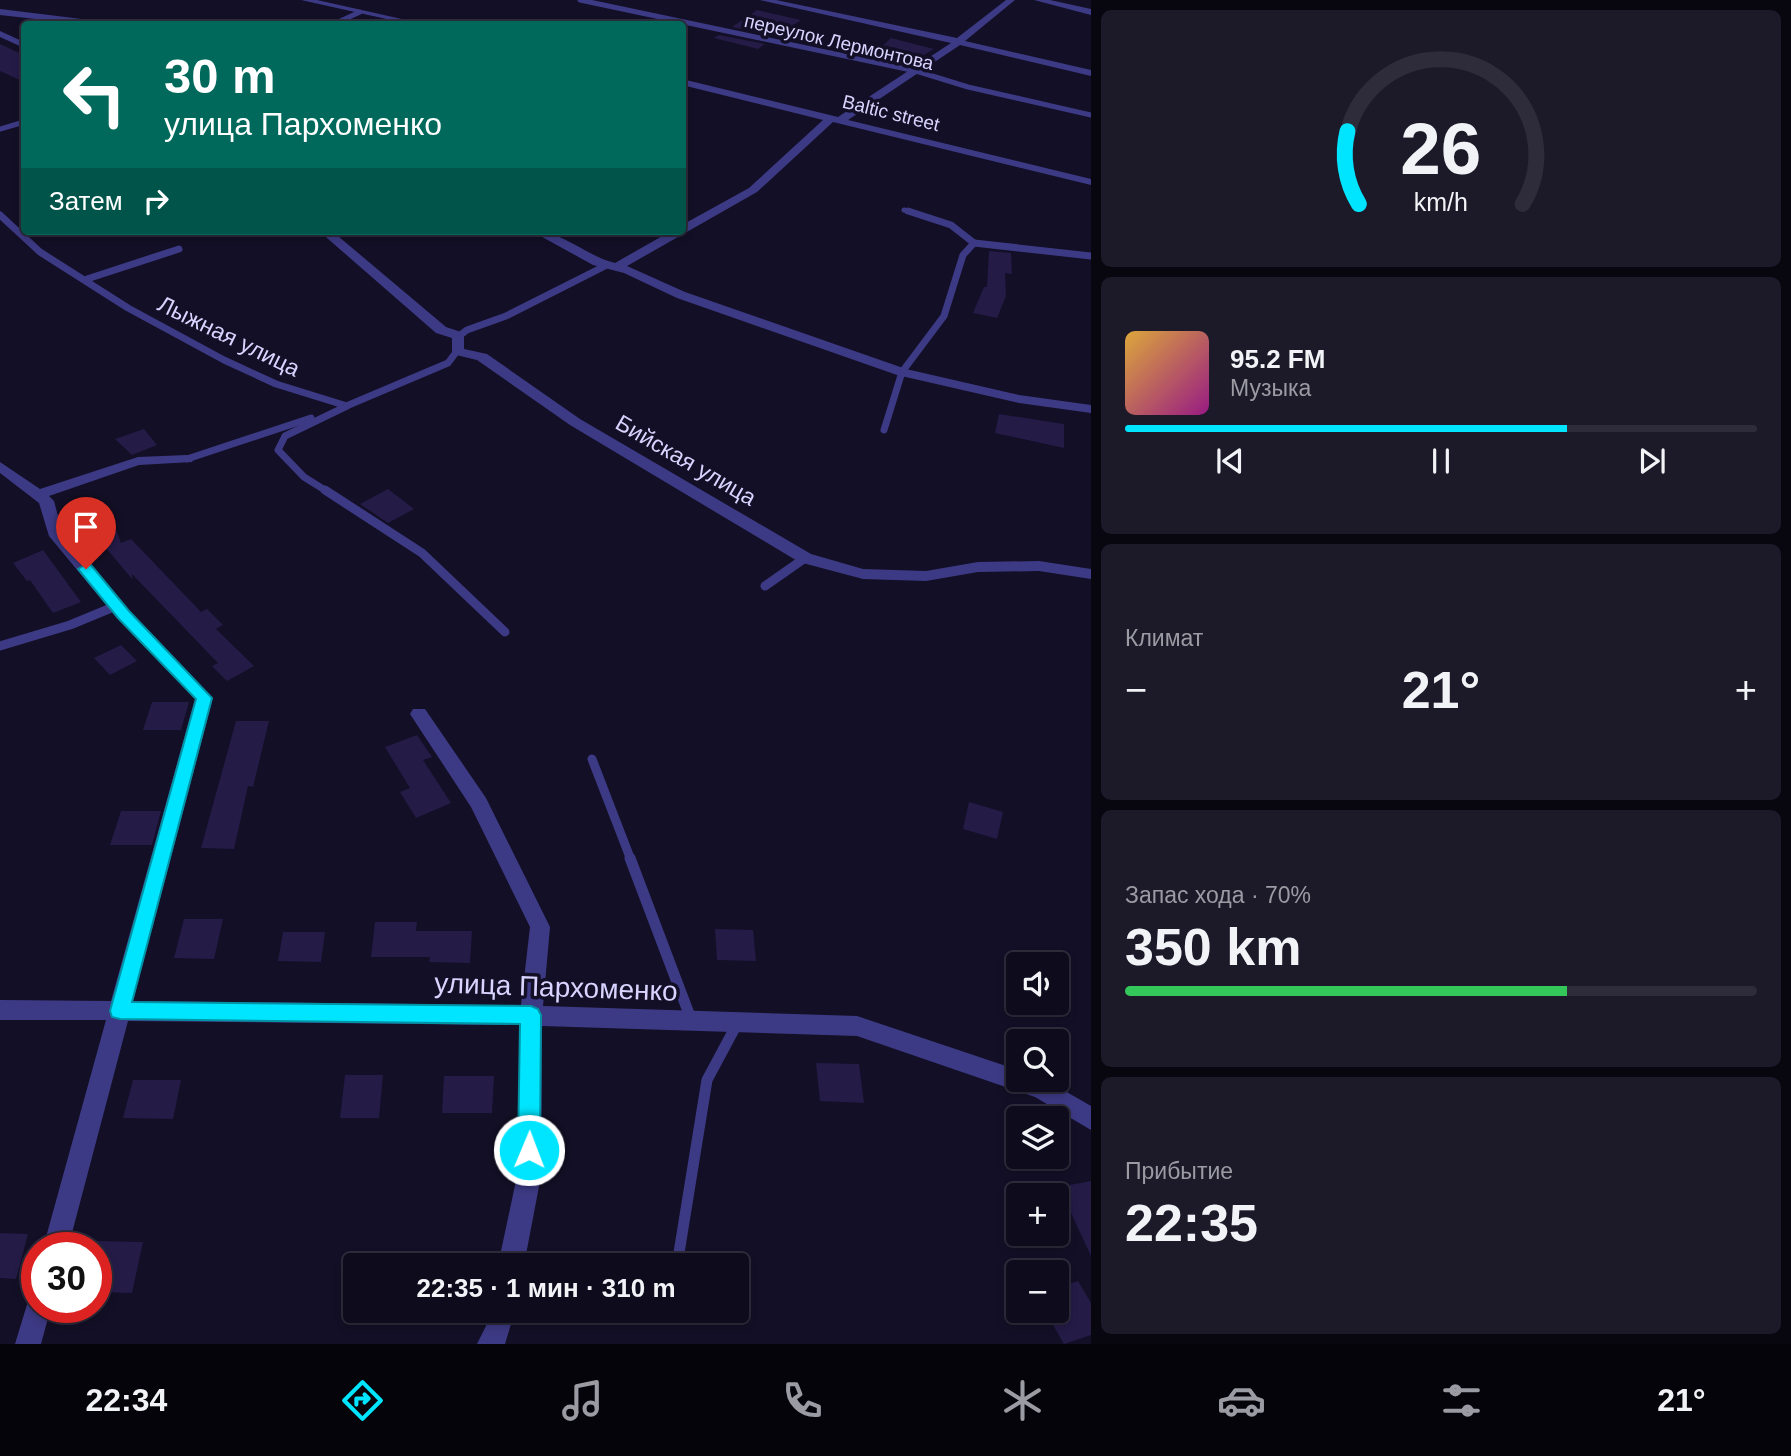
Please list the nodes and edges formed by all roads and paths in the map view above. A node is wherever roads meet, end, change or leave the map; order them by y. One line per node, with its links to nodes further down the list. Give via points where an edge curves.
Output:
1 (305, 0): 7 (street)
2 (580, 0): 12 (lane, переулок Лермонтова)
3 (764, 0): 15 (street)
4 (1011, 0): 15 (street)
5 (1038, 0): 8 (street)
6 (0, 12): 9 (street)
7 (360, 12): 10 (lane); 11 (street)
8 (1091, 12)
9 (74, 21)
10 (340, 21)
11 (404, 21)
12 (678, 21)
13 (686, 23): 17 (lane, переулок Лермонтова)
14 (0, 34): 16 (street)
15 (959, 42): 17 (street); 18 (street)
16 (21, 44)
17 (916, 72): 20 (lane, переулок Лермонтова); 21 (street)
18 (1091, 73)
19 (686, 83): 21 (street, Baltic street)
20 (1091, 115)
21 (837, 118): 24 (street, Baltic street); 27 (street, via 753,190)
22 (21, 123): 23 (lane)
23 (0, 129)
24 (1091, 182)
25 (904, 210): 33 (lane, via 950,222)
26 (0, 215): 28 (lane, Лыжная улица)
27 (686, 227)
28 (21, 234)
29 (22, 235): 37 (lane, Лыжная улица, via 40,252)
30 (330, 235): 38 (street, Бийская улица)
31 (546, 235): 36 (street)
32 (671, 235): 36 (street)
33 (974, 243): 35 (lane); 39 (lane, via 963,255 944,316)
34 (179, 250): 37 (lane)
35 (1091, 256)
36 (612, 266): 38 (lane, via 467,330); 39 (street, via 681,295)
37 (87, 279): 40 (lane, Лыжная улица, via 128,308 224,360 276,384)
38 (458, 344): 40 (lane, via 448,363); 46 (street, Бийская улица, via 575,422)
39 (902, 372): 41 (street, via 1019,399); 42 (lane)
40 (347, 406): 43 (lane); 50 (lane, via 285,436 278,450 304,477 422,553)
41 (1091, 409)
42 (884, 430)
43 (187, 459): 45 (street, via 138,461)
44 (0, 466): 45 (street)
45 (38, 495): 49 (street, via 46,501 55,532)
46 (806, 558): 47 (street, Бийская улица, via 863,574 926,576 978,567 1039,566); 48 (lane)
47 (1091, 574)
48 (765, 586)
49 (116, 606): 51 (lane); 55 (street, via 204,698)
50 (505, 632)
51 (0, 646)
52 (419, 713): 56 (street, via 479,803 540,927)
53 (592, 759): 57 (lane)
54 (0, 1010): 55 (street, улица Пархоменко)
55 (120, 1011): 56 (street, улица Пархоменко); 60 (street)
56 (531, 1015): 57 (street, улица Пархоменко); 61 (street, via 529,1176)
57 (691, 1021): 58 (street, улица Пархоменко)
58 (738, 1022): 59 (street, улица Пархоменко, via 856,1026 1042,1089); 62 (lane, via 707,1080)
59 (1091, 1119)
60 (59, 1232)
61 (513, 1253)
62 (679, 1253)
63 (34, 1323): 65 (street)
64 (499, 1323): 66 (street)
65 (28, 1344)
66 (490, 1344)

